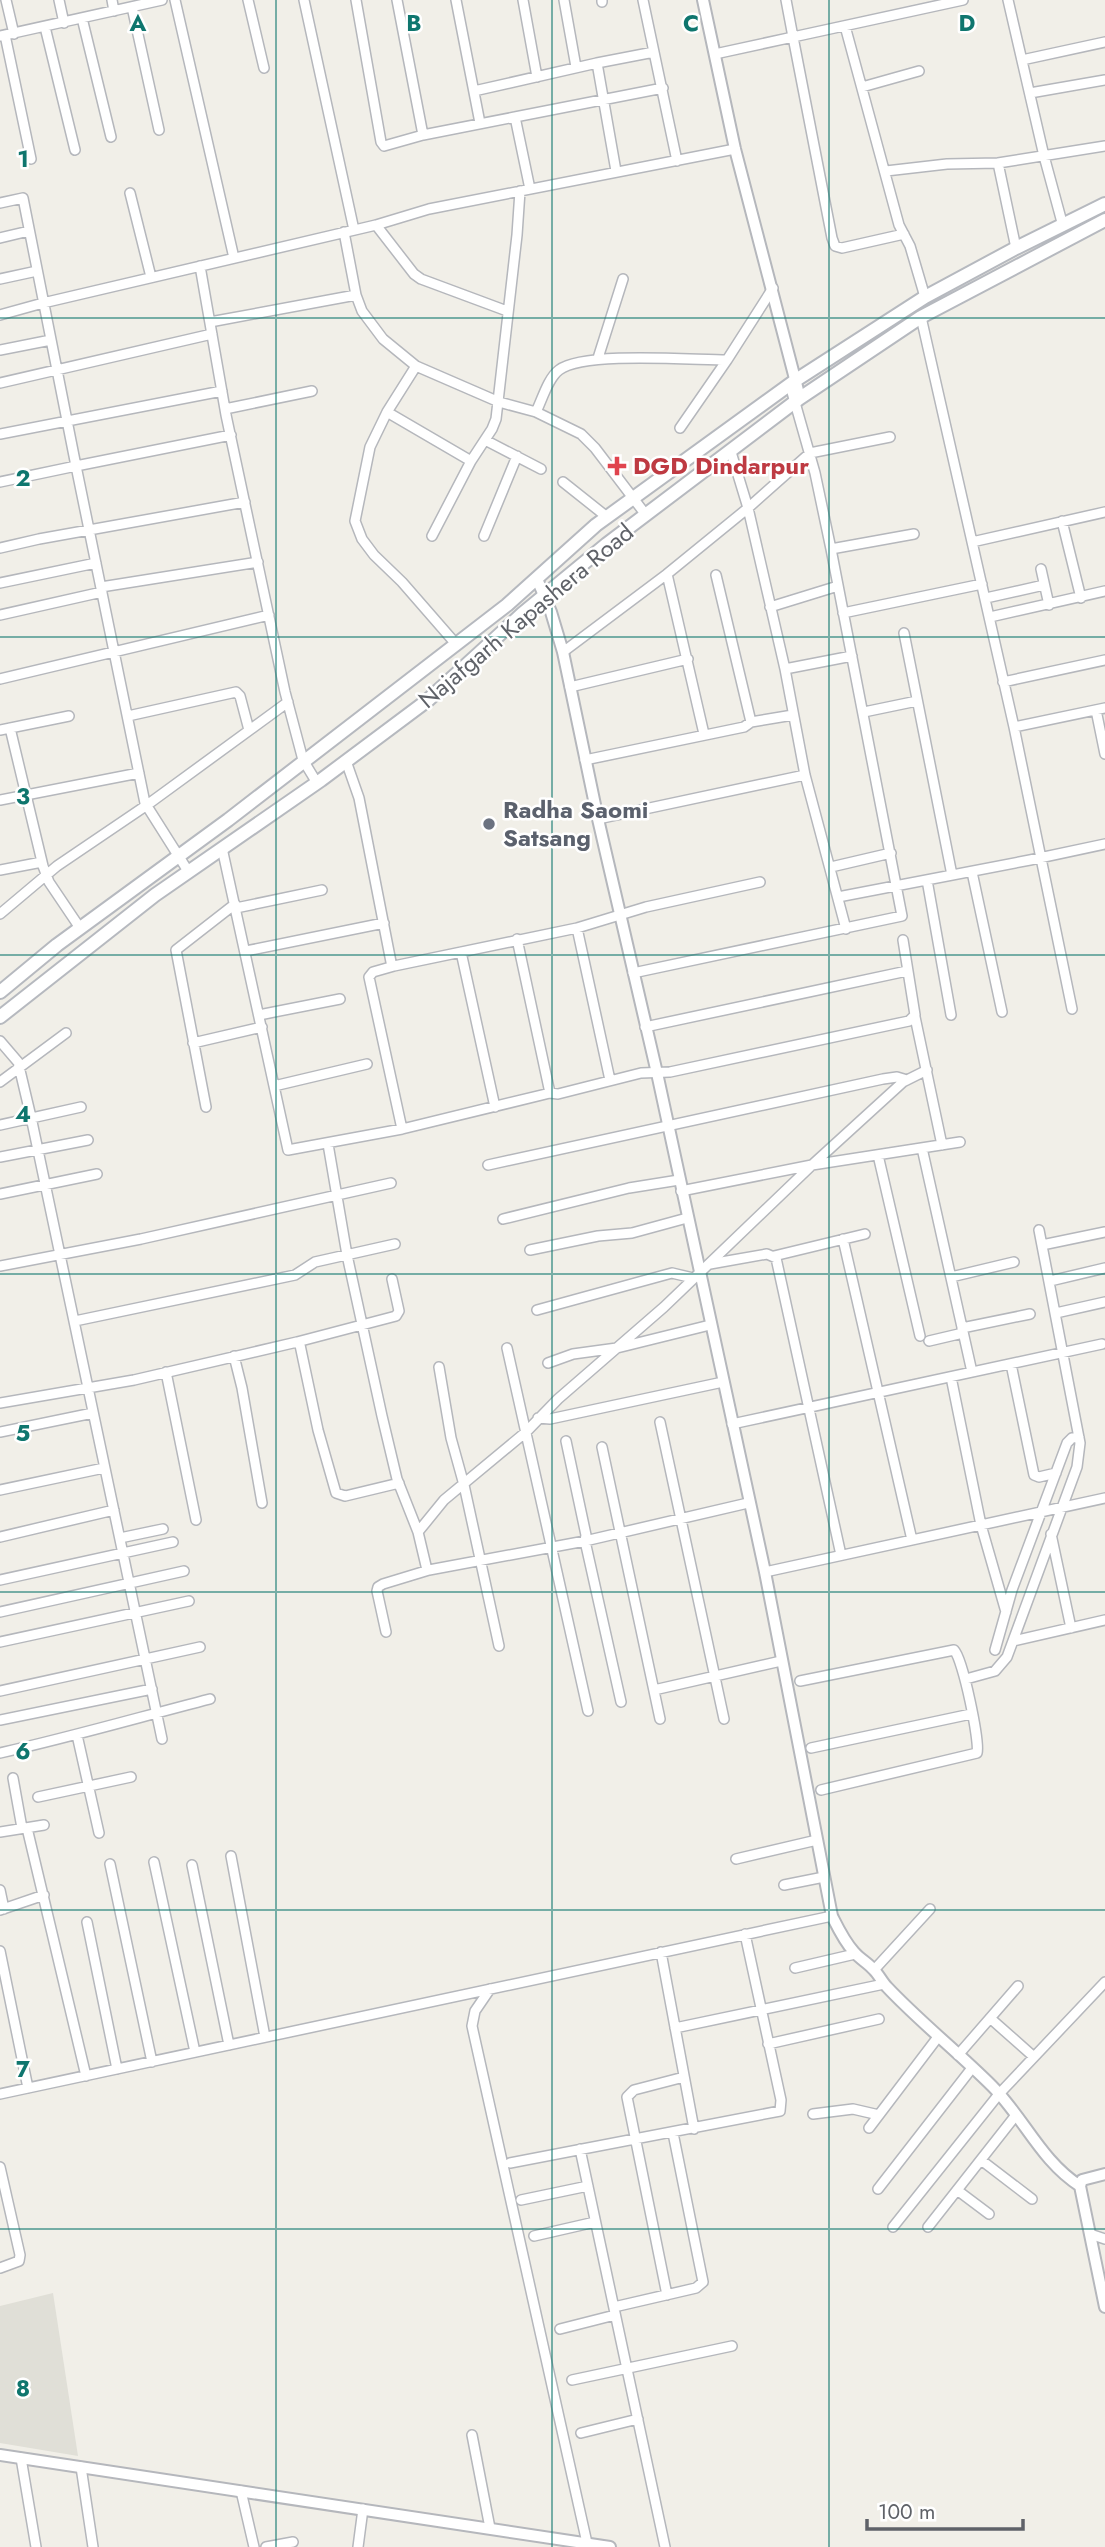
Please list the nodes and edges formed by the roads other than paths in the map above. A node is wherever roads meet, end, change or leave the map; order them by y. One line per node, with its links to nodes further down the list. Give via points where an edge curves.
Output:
1 (6, 0): 25 (street)
2 (59, 0): 22 (street)
3 (112, 0): 20 (street)
4 (163, 0): 18 (street)
5 (175, 0): 68 (street)
6 (248, 0): 33 (street)
7 (304, 0): 64 (street)
8 (356, 0): 45 (street, via 381,142 388,146)
9 (397, 0): 45 (street)
10 (456, 0): 39 (street)
11 (523, 0): 35 (street)
12 (564, 0): 32 (street)
13 (643, 0): 28 (street)
14 (703, 0): 29 (street)
15 (786, 0): 26 (street)
16 (963, 0): 23 (street)
17 (1008, 0): 30 (street)
18 (150, 1): 19 (street)
19 (132, 7): 20 (street); 44 (street)
20 (114, 11): 21 (street)
21 (82, 18): 22 (street); 46 (street)
22 (64, 23): 24 (street)
23 (845, 26): 26 (street); 37 (street)
24 (46, 27): 25 (street); 49 (street)
25 (6, 35): 51 (street)
26 (793, 37): 29 (street); 65 (street, via 834,243 842,248)
27 (1105, 42): 30 (street)
28 (654, 52): 31 (street); 38 (street)
29 (715, 54): 48 (street)
30 (1022, 60): 40 (street)
31 (597, 63): 32 (street); 41 (street)
32 (576, 67): 35 (street)
33 (264, 68)
34 (919, 71): 37 (street)
35 (537, 77): 39 (street)
36 (1105, 80): 40 (street)
37 (862, 87): 55 (street)
38 (663, 89): 41 (street); 52 (street)
39 (474, 91): 43 (street)
40 (1030, 93): 50 (street)
41 (603, 99): 42 (street); 54 (street)
42 (515, 117): 43 (street); 56 (street)
43 (480, 123): 45 (street)
44 (159, 130)
45 (423, 135)
46 (111, 137)
47 (1105, 146): 50 (street)
48 (735, 149): 52 (street); 75 (street)
49 (75, 150)
50 (1044, 156): 53 (street); 62 (street)
51 (31, 159)
52 (677, 161): 54 (street)
53 (998, 163): 55 (street); 67 (street)
54 (616, 171): 56 (street)
55 (886, 171): 65 (street)
56 (525, 190): 61 (street); 80 (street)
57 (130, 193): 71 (street)
58 (0, 203): 63 (street, via 23,198)
59 (1105, 204): 62 (main road, Najafgarh Kapashera Road)
60 (1105, 220): 78 (main road, Najafgarh Kapashera Road)
61 (376, 225): 64 (street); 80 (street, via 421,279)
62 (1063, 226): 67 (main road, Najafgarh Kapashera Road)
63 (29, 231): 66 (street); 70 (street)
64 (349, 231): 68 (street); 76 (street)
65 (904, 234): 77 (street)
66 (0, 238)
67 (1016, 248): 74 (main road, Najafgarh Kapashera Road)
68 (234, 258): 69 (street)
69 (200, 266): 71 (street); 83 (street)
70 (37, 271): 72 (street); 79 (street)
71 (151, 277): 79 (street)
72 (0, 279)
73 (623, 279): 87 (street)
74 (952, 282): 77 (main road, Najafgarh Kapashera Road); 78 (main road)
75 (773, 288): 88 (street); 91 (street)
76 (356, 295): 83 (street); 89 (street, via 383,339)
77 (925, 297): 91 (main road, Najafgarh Kapashera Road)
78 (958, 298): 82 (main road, Najafgarh Kapashera Road)
79 (43, 303): 81 (street); 85 (street)
80 (507, 311): 96 (street)
81 (0, 315)
82 (921, 317): 95 (main road, Najafgarh Kapashera Road); 125 (street)
83 (210, 322): 84 (street)
84 (212, 334): 90 (street); 93 (street)
85 (51, 340): 86 (street); 90 (street)
86 (0, 350)
87 (598, 358): 88 (street); 99 (street, via 557,371)
88 (727, 360): 101 (street)
89 (416, 366): 96 (street); 98 (street)
90 (57, 370): 92 (street); 100 (street)
91 (793, 382): 95 (street); 114 (main road, Najafgarh Kapashera Road)
92 (0, 383)
93 (222, 391): 97 (street); 100 (street)
94 (312, 391): 97 (street)
95 (798, 400): 106 (main road, Najafgarh Kapashera Road); 107 (street)
96 (499, 402): 99 (street); 105 (street)
97 (225, 409): 103 (street)
98 (387, 412): 109 (street); 150 (street, via 370,447 355,520 374,555)
99 (536, 412): 114 (street, via 587,439)
100 (66, 420): 102 (street); 110 (street)
101 (680, 428)
102 (0, 434)
103 (231, 435): 110 (street); 115 (street)
104 (890, 437): 107 (street)
105 (485, 440): 108 (street); 109 (street)
106 (731, 452): 116 (street); 118 (main road, Najafgarh Kapashera Road)
107 (810, 453): 116 (street); 127 (street)
108 (517, 456): 111 (street); 124 (street)
109 (471, 461): 123 (street)
110 (76, 466): 112 (street); 121 (street)
111 (541, 469)
112 (0, 482)
113 (563, 482): 119 (street)
114 (633, 499): 118 (street); 119 (main road, Najafgarh Kapashera Road)
115 (245, 502): 121 (street); 128 (street)
116 (748, 508): 131 (street); 144 (street)
117 (1105, 512): 120 (street)
118 (646, 515): 140 (main road, Najafgarh Kapashera Road)
119 (607, 517): 133 (main road, Najafgarh Kapashera Road)
120 (1062, 522): 125 (street); 142 (street)
121 (89, 531): 126 (street); 129 (street)
122 (914, 534): 127 (street)
123 (432, 536)
124 (484, 536)
125 (972, 542): 135 (street)
126 (0, 548)
127 (831, 550): 137 (street)
128 (258, 562): 138 (street); 147 (street)
129 (96, 563): 134 (street); 138 (street)
130 (1041, 569): 136 (street)
131 (667, 574): 152 (street); 154 (street)
132 (716, 575): 167 (street)
133 (537, 579): 140 (street); 150 (main road, Najafgarh Kapashera Road)
134 (0, 583)
135 (982, 583): 141 (street); 145 (street)
136 (1044, 585): 141 (street); 143 (street)
137 (838, 586): 144 (street); 145 (street)
138 (101, 589): 146 (street); 151 (street)
139 (1105, 592): 142 (street)
140 (544, 595): 152 (street); 176 (main road, Najafgarh Kapashera Road, via 428,701)
141 (986, 598): 148 (street)
142 (1081, 598): 143 (street)
143 (1049, 605): 148 (street)
144 (770, 607): 156 (street)
145 (843, 613): 153 (street)
146 (0, 615)
147 (269, 615): 151 (street); 161 (street)
148 (990, 617): 158 (street)
149 (904, 633): 160 (street)
150 (456, 644): 174 (main road, Najafgarh Kapashera Road)
151 (115, 652): 157 (street); 166 (street)
152 (564, 652): 159 (street)
153 (852, 656): 156 (street); 163 (street)
154 (688, 659): 159 (street); 172 (street)
155 (1105, 660): 158 (street)
156 (785, 669): 164 (street)
157 (0, 679)
158 (1003, 682): 168 (street)
159 (570, 687): 175 (street)
160 (917, 701): 163 (street); 195 (street)
161 (288, 702): 171 (street); 174 (street)
162 (1100, 709): 168 (street); 173 (street)
163 (864, 712): 186 (street)
164 (793, 715): 167 (street); 178 (street)
165 (69, 716): 169 (street)
166 (128, 716): 171 (street, via 236,692); 177 (street)
167 (751, 722): 172 (street)
168 (1014, 727): 188 (street)
169 (10, 728): 170 (street); 180 (street)
170 (0, 730)
171 (249, 730): 182 (street)
172 (704, 734): 175 (street)
173 (1105, 754)
174 (303, 760): 179 (street); 187 (main road, Najafgarh Kapashera Road)
175 (585, 760): 183 (street)
176 (346, 761): 179 (main road, Najafgarh Kapashera Road); 204 (street, via 359,798)
177 (139, 773): 180 (street); 182 (street)
178 (805, 775): 183 (street); 190 (street)
179 (317, 783): 185 (main road, Najafgarh Kapashera Road)
180 (27, 794): 181 (street); 189 (street)
181 (0, 800)
182 (147, 805): 187 (street); 194 (street)
183 (598, 819): 203 (street)
184 (1105, 844): 188 (street)
185 (222, 848): 192 (main road, Najafgarh Kapashera Road); 201 (street)
186 (891, 853): 190 (street); 198 (street)
187 (176, 856): 192 (street); 205 (main road, Najafgarh Kapashera Road)
188 (1041, 858): 193 (street); 217 (street)
189 (42, 862): 191 (street); 194 (street)
190 (831, 867): 200 (street)
191 (0, 870)
192 (188, 871): 221 (main road, Najafgarh Kapashera Road)
193 (972, 872): 195 (street); 218 (street)
194 (47, 875): 202 (street); 205 (street)
195 (952, 875): 196 (street)
196 (927, 880): 198 (street); 220 (street)
197 (760, 882): 203 (street)
198 (897, 884): 200 (street); 207 (street, via 902,916)
199 (322, 890): 201 (street)
200 (838, 897): 207 (street)
201 (236, 906): 210 (street); 227 (street, via 176,950)
202 (0, 914)
203 (620, 915): 206 (street); 214 (street)
204 (384, 923): 210 (street); 212 (street)
205 (80, 928): 215 (main road, Najafgarh Kapashera Road)
206 (577, 928): 208 (street); 232 (street)
207 (846, 929): 214 (street)
208 (517, 939): 211 (street); 236 (street)
209 (903, 940): 213 (street)
210 (246, 951): 219 (street)
211 (461, 952): 212 (street); 239 (street)
212 (394, 966): 243 (street, via 369,977)
213 (907, 971): 222 (street); 224 (street)
214 (633, 973): 224 (street)
215 (0, 992)
216 (340, 999): 219 (street)
217 (1072, 1009)
218 (1002, 1012)
219 (259, 1015): 223 (street)
220 (951, 1015)
221 (0, 1017)
222 (915, 1017): 230 (street); 231 (street)
223 (262, 1027): 227 (street); 235 (street)
224 (645, 1027): 231 (street)
225 (66, 1033): 229 (street)
226 (0, 1041): 229 (street)
227 (193, 1043): 238 (street)
228 (367, 1064): 235 (street)
229 (19, 1069): 234 (street); 240 (street)
230 (927, 1070): 233 (street); 247 (street)
231 (657, 1073): 232 (street); 242 (street)
232 (610, 1080): 236 (street)
233 (906, 1080): 242 (street, via 883,1079); 253 (street)
234 (0, 1082)
235 (274, 1086): 246 (street, via 288,1150)
236 (550, 1093): 239 (street)
237 (81, 1107): 240 (street)
238 (206, 1107)
239 (495, 1107): 243 (street)
240 (31, 1117): 241 (street); 249 (street)
241 (0, 1125)
242 (668, 1125): 252 (street); 257 (street)
243 (402, 1129): 246 (street)
244 (88, 1140): 249 (street)
245 (960, 1142): 247 (street)
246 (328, 1144): 259 (street)
247 (942, 1145): 248 (street)
248 (922, 1148): 250 (street); 277 (street)
249 (37, 1149): 251 (street); 256 (street)
250 (878, 1154): 253 (street); 287 (street, via 924,1338)
251 (0, 1157)
252 (488, 1165)
253 (812, 1165): 257 (street); 273 (street)
254 (97, 1174): 256 (street)
255 (391, 1183): 259 (street)
256 (45, 1184): 258 (street); 269 (street)
257 (680, 1185): 260 (street); 261 (street, via 629,1188)
258 (0, 1194)
259 (336, 1194): 269 (street); 270 (street)
260 (687, 1218): 268 (street, via 632,1233); 276 (street)
261 (503, 1219)
262 (1039, 1230): 267 (street)
263 (1105, 1232): 267 (street)
264 (865, 1234): 265 (street)
265 (843, 1239): 271 (street); 302 (street)
266 (395, 1244): 270 (street)
267 (1042, 1245): 279 (street)
268 (530, 1250)
269 (60, 1254): 274 (street); 284 (street)
270 (348, 1255): 284 (street, via 312,1263 295,1275); 285 (street)
271 (774, 1255): 273 (street); 304 (street)
272 (1014, 1262): 277 (street)
273 (708, 1264): 276 (street)
274 (0, 1266)
275 (1105, 1268): 279 (street)
276 (696, 1276): 281 (street, via 672,1273); 286 (street); 291 (street)
277 (951, 1277): 287 (street)
278 (393, 1279): 285 (street, via 399,1314)
279 (1050, 1281): 282 (street)
280 (1105, 1302): 282 (street)
281 (537, 1310)
282 (1056, 1313): 292 (street)
283 (1030, 1314): 287 (street)
284 (75, 1321): 301 (street)
285 (363, 1324): 288 (street); 316 (street)
286 (710, 1325): 291 (street); 300 (street)
287 (963, 1331): 298 (street)
288 (297, 1342): 293 (street); 316 (street, via 337,1493 345,1496)
289 (1102, 1345): 292 (street)
290 (507, 1348): 310 (street)
291 (617, 1348): 294 (street); 306 (street)
292 (1064, 1353): 295 (street); 311 (street)
293 (234, 1356): 297 (street); 320 (street)
294 (548, 1363)
295 (1011, 1364): 298 (street); 315 (street, via 1034,1475)
296 (439, 1367): 317 (street)
297 (166, 1372): 301 (street); 326 (street)
298 (972, 1373): 299 (street)
299 (951, 1377): 302 (street); 327 (street)
300 (723, 1382): 306 (street); 308 (street)
301 (88, 1386): 303 (street); 305 (street)
302 (878, 1393): 304 (street); 334 (street)
303 (0, 1403)
304 (807, 1408): 308 (street); 339 (street)
305 (93, 1413): 309 (street); 314 (street)
306 (538, 1418): 310 (street)
307 (660, 1422): 325 (street)
308 (732, 1424): 321 (street)
309 (0, 1432)
310 (526, 1432): 317 (street); 337 (street)
311 (1079, 1437): 315 (street, via 1067,1443); 322 (street, via 1077,1466)
312 (566, 1441): 335 (street)
313 (602, 1447): 330 (street)
314 (104, 1468): 318 (street); 323 (street)
315 (1056, 1473): 324 (street)
316 (399, 1483): 329 (street)
317 (464, 1485): 329 (street, via 444,1500); 340 (street)
318 (0, 1490)
319 (1105, 1498): 322 (street)
320 (262, 1503)
321 (748, 1503): 325 (street); 343 (street)
322 (1060, 1508): 324 (street); 331 (street)
323 (114, 1510): 332 (street); 333 (street)
324 (1040, 1513): 327 (street); 348 (street)
325 (680, 1518): 330 (street); 360 (street)
326 (196, 1520)
327 (981, 1525): 334 (street); 348 (street)
328 (163, 1529): 333 (street)
329 (418, 1532): 341 (street)
330 (619, 1533): 335 (street); 364 (street)
331 (1051, 1534): 351 (street); 353 (street)
332 (0, 1537)
333 (120, 1538): 338 (street)
334 (912, 1540): 339 (street)
335 (585, 1541): 337 (street); 367 (street)
336 (173, 1542): 338 (street)
337 (553, 1547): 340 (street); 368 (street)
338 (123, 1554): 344 (street); 345 (street)
339 (841, 1555): 343 (street)
340 (481, 1559): 341 (street); 355 (street)
341 (427, 1570): 352 (street, via 378,1587)
342 (184, 1571): 345 (street)
343 (765, 1572): 359 (street)
344 (0, 1580)
345 (128, 1583): 347 (street); 349 (street)
346 (189, 1601): 349 (street)
347 (0, 1612)
348 (1006, 1612): 357 (street)
349 (135, 1614): 354 (street); 358 (street)
350 (1105, 1620): 351 (street)
351 (1071, 1628): 353 (street)
352 (386, 1632)
353 (1013, 1640): 361 (street, via 995,1671)
354 (0, 1642)
355 (499, 1646)
356 (200, 1647): 358 (street)
357 (995, 1650)
358 (146, 1659): 363 (street); 365 (street)
359 (781, 1661): 360 (street); 387 (street)
360 (714, 1675): 364 (street); 372 (street)
361 (966, 1679): 362 (street, via 954,1650); 370 (street)
362 (800, 1681)
363 (152, 1689): 369 (street); 373 (street)
364 (654, 1690): 371 (street)
365 (0, 1691)
366 (211, 1699): 369 (street)
367 (621, 1702)
368 (588, 1711)
369 (157, 1713): 374 (street); 375 (street)
370 (971, 1714): 376 (street); 381 (street, via 977,1753)
371 (660, 1719)
372 (724, 1719)
373 (0, 1720)
374 (78, 1735): 377 (street); 380 (street)
375 (162, 1739)
376 (811, 1748)
377 (0, 1753)
378 (131, 1777): 380 (street)
379 (13, 1778): 384 (street)
380 (90, 1786): 382 (street); 386 (street)
381 (821, 1790)
382 (38, 1797)
383 (44, 1825): 384 (street)
384 (25, 1828): 385 (street); 396 (street)
385 (0, 1832)
386 (99, 1833)
387 (817, 1840): 389 (street); 393 (street)
388 (231, 1856): 415 (street)
389 (736, 1859)
390 (154, 1862): 419 (street)
391 (110, 1864): 422 (street)
392 (192, 1865): 418 (street)
393 (824, 1877): 394 (street); 399 (street)
394 (784, 1885)
395 (0, 1889): 397 (street)
396 (44, 1895): 397 (street); 425 (street)
397 (2, 1909)
398 (930, 1909): 406 (street)
399 (832, 1916): 401 (street); 404 (street)
400 (87, 1922): 424 (street)
401 (745, 1934): 403 (street); 411 (street)
402 (0, 1951): 427 (street)
403 (661, 1952): 410 (street); 414 (street)
404 (856, 1954): 405 (street); 406 (street)
405 (795, 1968)
406 (874, 1970): 408 (street)
407 (1105, 1982): 421 (street)
408 (884, 1984): 411 (street); 416 (street)
409 (1018, 1986): 412 (street)
410 (490, 1989): 415 (street); 474 (street, via 475,2011 472,2026)
411 (760, 2011): 414 (street); 417 (street)
412 (990, 2018): 420 (street); 421 (street)
413 (879, 2019): 417 (street)
414 (675, 2028): 426 (street)
415 (265, 2037): 418 (street)
416 (938, 2037): 420 (street); 431 (street)
417 (768, 2044): 434 (street, via 780,2111)
418 (229, 2045): 419 (street)
419 (195, 2052): 422 (street)
420 (958, 2055): 423 (street)
421 (1034, 2057): 429 (street)
422 (152, 2062): 424 (street)
423 (972, 2068): 429 (street); 444 (street)
424 (117, 2069): 425 (street)
425 (86, 2076): 427 (street)
426 (684, 2077): 434 (street); 436 (street, via 628,2094)
427 (28, 2088): 428 (street)
428 (0, 2094)
429 (999, 2094): 432 (street); 451 (street)
430 (813, 2114): 431 (street, via 853,2109)
431 (879, 2115): 433 (street)
432 (1016, 2115): 438 (street); 443 (street, via 1062,2175)
433 (869, 2128)
434 (694, 2129): 435 (street)
435 (673, 2133): 436 (street); 457 (street, via 703,2282)
436 (635, 2139): 437 (street); 457 (street)
437 (580, 2149): 439 (street); 442 (street)
438 (981, 2160): 445 (street); 446 (street)
439 (510, 2163)
440 (0, 2167): 448 (street)
441 (1105, 2174): 443 (street, via 1082,2180)
442 (588, 2186): 447 (street); 450 (street)
443 (1080, 2186): 453 (street)
444 (878, 2189)
445 (957, 2190): 449 (street); 452 (street)
446 (1032, 2199)
447 (521, 2200)
448 (4, 2201): 456 (street, via 19,2262)
449 (989, 2214)
450 (595, 2222): 454 (street); 459 (street)
451 (894, 2227)
452 (928, 2227)
453 (1090, 2234): 455 (street); 458 (street)
454 (534, 2236)
455 (1105, 2239)
456 (0, 2268)
457 (667, 2295): 459 (street)
458 (1105, 2307)
459 (614, 2311): 460 (street); 462 (street)
460 (560, 2329)
461 (732, 2346): 462 (street)
462 (626, 2367): 463 (street); 464 (street)
463 (572, 2381)
464 (638, 2419): 465 (street); 481 (street)
465 (581, 2433)
466 (472, 2435): 472 (street)
467 (0, 2455): 468 (street)
468 (20, 2458): 469 (street); 476 (street)
469 (81, 2467): 470 (street); 477 (street)
470 (241, 2491): 471 (street); 478 (street)
471 (363, 2509): 472 (street); 480 (street)
472 (490, 2528): 474 (street)
473 (293, 2542): 479 (street)
474 (587, 2543): 475 (street)
475 (604, 2546)
476 (36, 2547)
477 (93, 2547)
478 (254, 2547)
479 (267, 2547)
480 (358, 2547)
481 (665, 2547)

